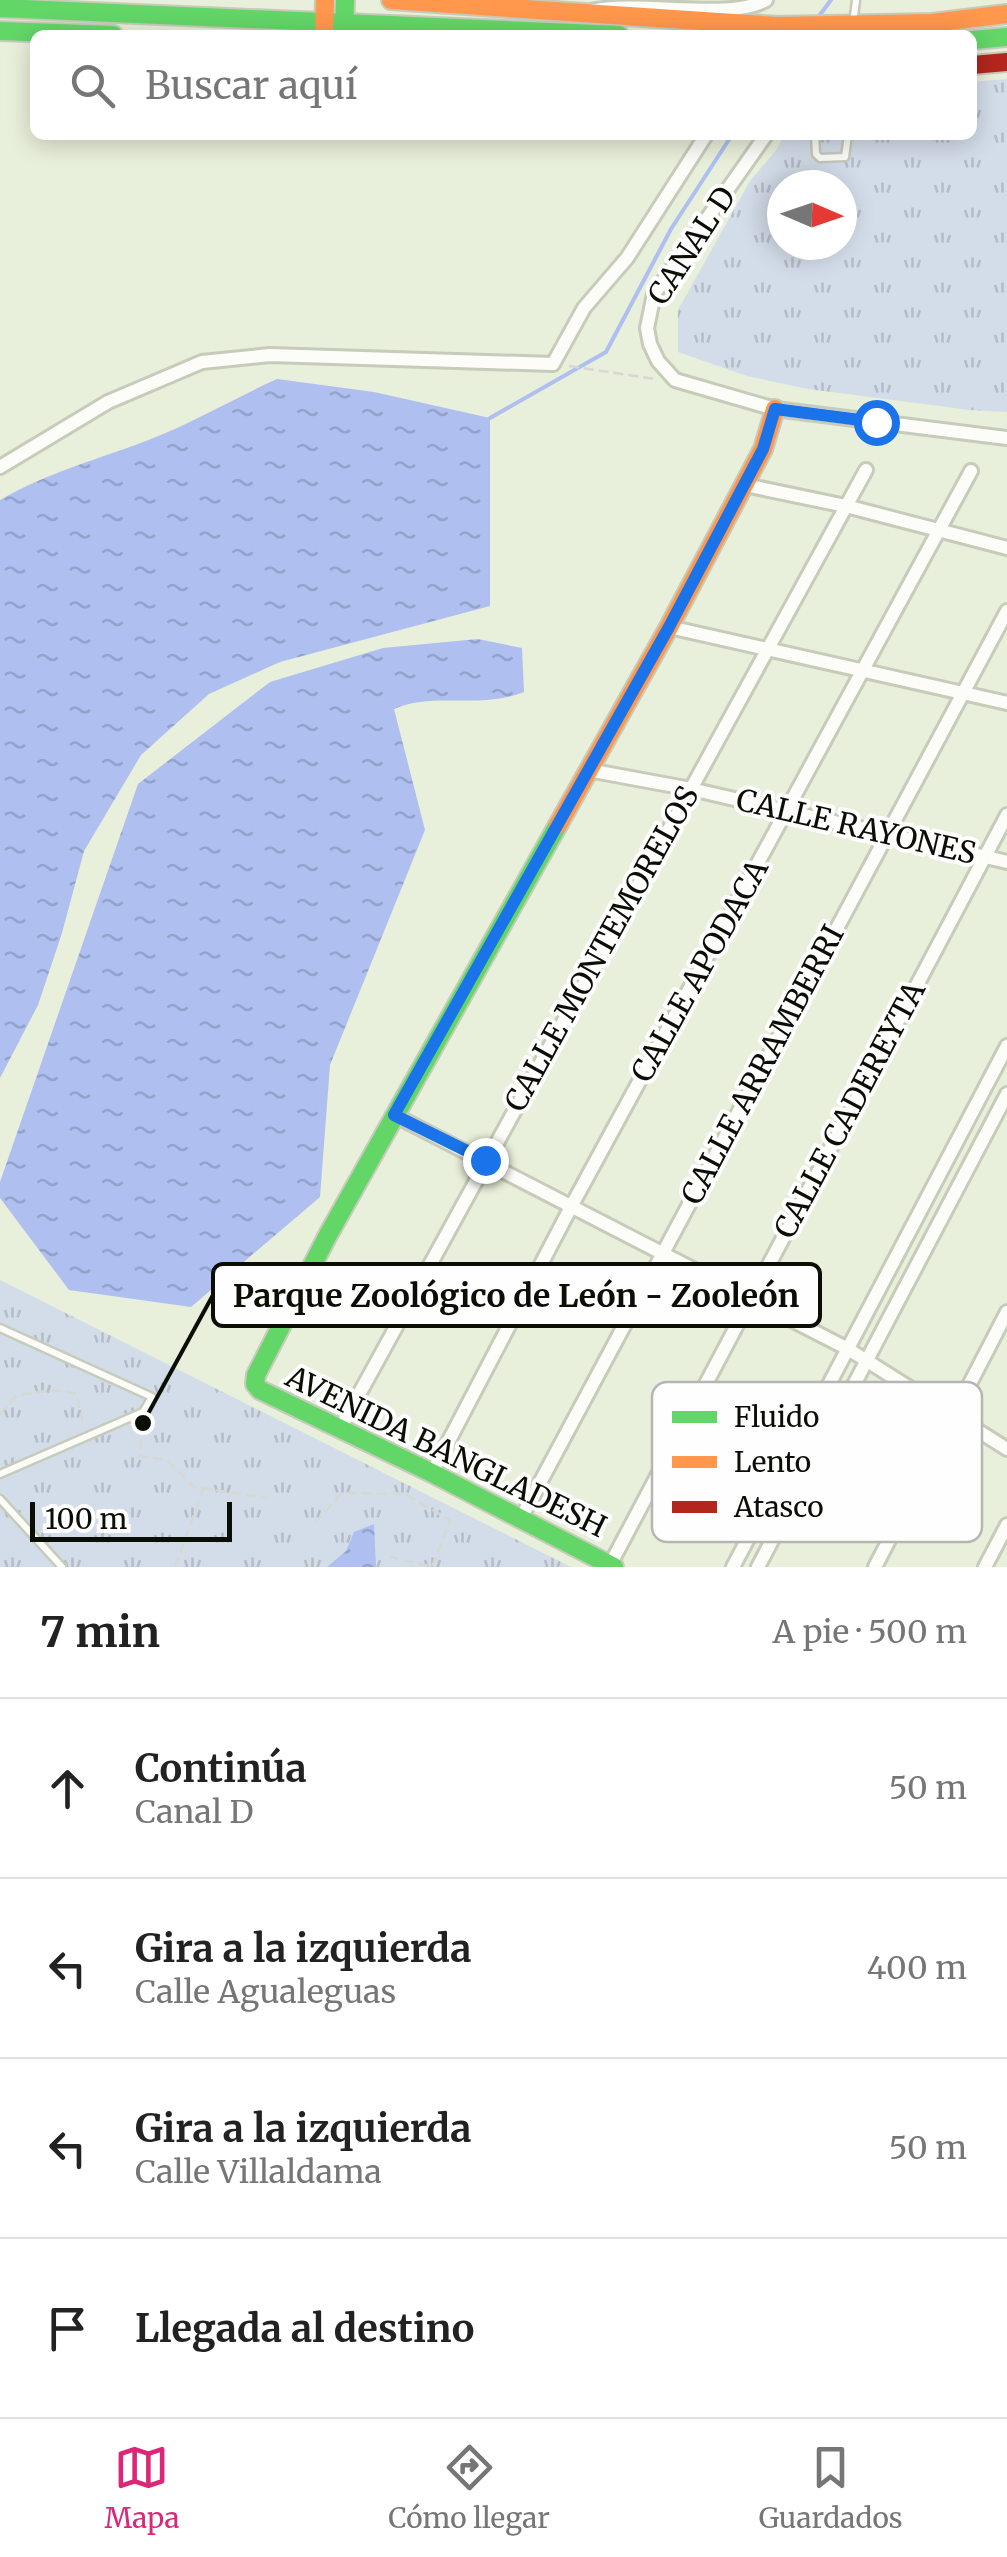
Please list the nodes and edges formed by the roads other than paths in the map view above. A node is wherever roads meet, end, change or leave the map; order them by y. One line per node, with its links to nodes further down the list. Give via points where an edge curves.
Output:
1 (326, 0): 13 (street)
2 (346, 0): 13 (street)
3 (390, 0): 6 (street)
4 (766, 0): 7 (street, via 748,7)
5 (856, 0): 12 (lane)
6 (459, 1): 8 (street)
7 (670, 2): 10 (street)
8 (558, 6): 10 (street)
9 (0, 8): 13 (street)
10 (585, 13): 12 (street)
11 (1007, 14): 12 (street)
12 (853, 25)
13 (334, 29): 14 (street)
14 (382, 30)
15 (0, 32): 16 (street)
16 (30, 33)
17 (1007, 37): 18 (street)
18 (977, 40)
19 (1007, 62): 20 (street)
20 (977, 65)
21 (703, 140): 27 (street, via 552,364 270,355 202,362 108,402)
22 (762, 140): 25 (street, CANAL D, via 648,312 650,344 674,380)
23 (815, 140): 24 (lane, via 820,158 845,156)
24 (847, 140)
25 (775, 409): 26 (street); 30 (street)
26 (1007, 438)
27 (0, 467)
28 (866, 470): 31 (street, CALLE MONTEMORELOS)
29 (971, 471): 32 (street, CALLE APODACA)
30 (745, 485): 31 (street); 35 (street)
31 (846, 506): 32 (street); 36 (street, CALLE MONTEMORELOS)
32 (941, 531): 33 (street); 37 (street, CALLE APODACA)
33 (1007, 548)
34 (1007, 611): 38 (street, CALLE ARRAMBERRI)
35 (669, 627): 36 (street); 40 (street)
36 (766, 648): 37 (street); 41 (street, CALLE MONTEMORELOS)
37 (863, 670): 38 (street); 42 (street, CALLE APODACA)
38 (963, 692): 39 (street); 44 (street, CALLE ARRAMBERRI)
39 (1007, 703)
40 (588, 770): 41 (street, CALLE RAYONES); 49 (street)
41 (691, 789): 42 (street, CALLE RAYONES); 50 (street, CALLE MONTEMORELOS)
42 (788, 811): 44 (street, CALLE RAYONES); 51 (street, CALLE APODACA)
43 (1007, 815): 45 (street, CALLE CADEREYTA)
44 (888, 832): 45 (street, CALLE RAYONES); 52 (street, CALLE ARRAMBERRI)
45 (985, 857): 46 (street, CALLE RAYONES); 53 (street, CALLE CADEREYTA)
46 (1007, 862)
47 (1007, 1046): 56 (street)
48 (1007, 1094): 57 (street)
49 (394, 1115): 50 (street); 63 (street, AVENIDA BANGLADESH, via 299,1287 255,1384)
50 (485, 1160): 51 (street); 63 (street, CALLE MONTEMORELOS)
51 (572, 1205): 52 (street); 66 (street, CALLE APODACA)
52 (664, 1252): 53 (street); 70 (street, CALLE ARRAMBERRI)
53 (750, 1296): 56 (street); 58 (street, CALLE CADEREYTA)
54 (1007, 1312): 62 (street)
55 (0, 1328): 67 (lane, via 152,1397 143,1412)
56 (848, 1350): 57 (street); 59 (street)
57 (864, 1361): 60 (street); 61 (street)
58 (706, 1382)
59 (831, 1382)
60 (853, 1382)
61 (898, 1382)
62 (970, 1382)
63 (340, 1429): 66 (street, AVENIDA BANGLADESH)
64 (982, 1434): 65 (street)
65 (1007, 1449)
66 (432, 1473): 70 (street, AVENIDA BANGLADESH)
67 (0, 1474)
68 (652, 1488): 75 (street, CALLE CADEREYTA)
69 (0, 1499): 76 (lane)
70 (520, 1520): 75 (street, AVENIDA BANGLADESH)
71 (1007, 1525): 80 (street)
72 (746, 1542): 77 (street)
73 (771, 1542): 78 (street)
74 (888, 1542): 79 (street)
75 (612, 1566)
76 (62, 1567)
77 (733, 1567)
78 (758, 1567)
79 (875, 1567)
80 (985, 1567)

